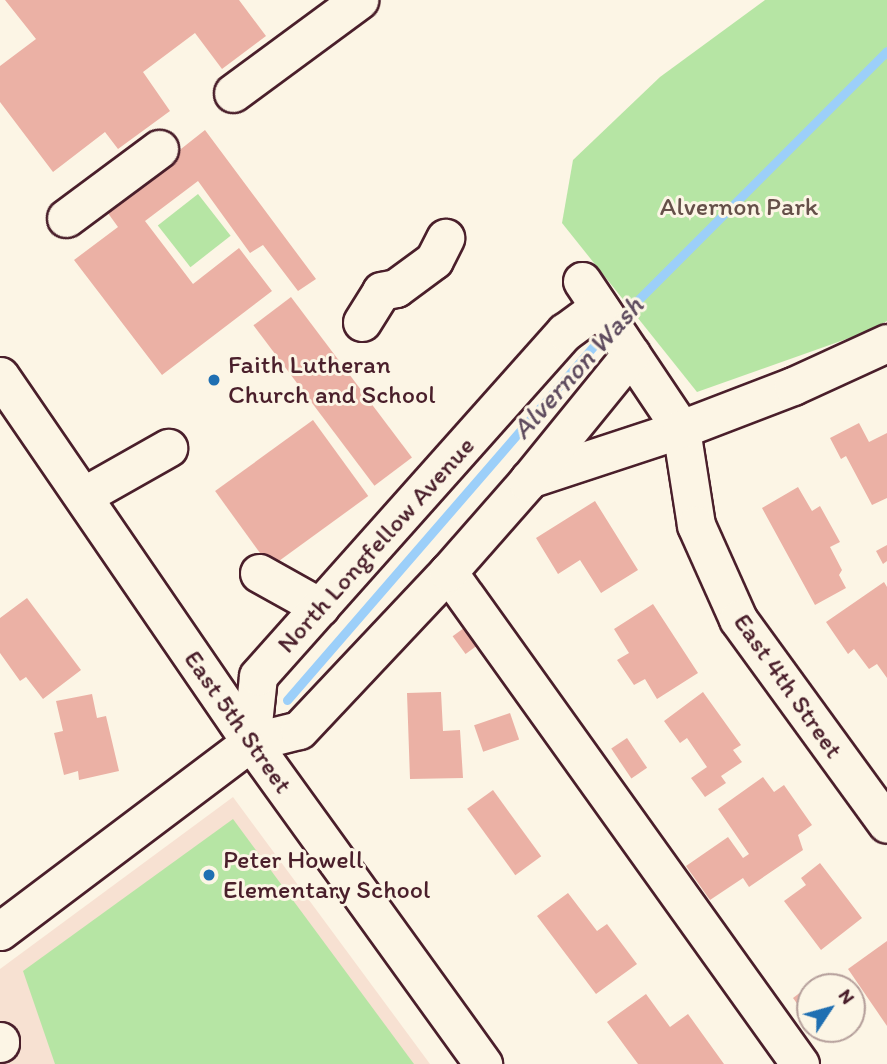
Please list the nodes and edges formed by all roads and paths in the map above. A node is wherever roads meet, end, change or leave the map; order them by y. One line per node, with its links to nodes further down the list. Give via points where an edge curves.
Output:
1 (359, 0): 2 (street)
2 (233, 93)
3 (159, 149): 4 (street)
4 (66, 218)
5 (445, 239): 7 (street, via 434,260 396,288 381,291)
6 (590, 294): 9 (street, East 4th Street); 17 (street, North Longfellow Avenue, via 565,332)
7 (362, 322)
8 (887, 343): 11 (street)
9 (631, 354): 11 (street, East 4th Street); 13 (street)
10 (0, 376): 14 (street, East 5th Street)
11 (681, 429): 13 (street); 19 (street, East 4th Street, via 696,525 738,619)
12 (167, 448): 14 (street)
13 (529, 479): 15 (street)
14 (83, 496): 18 (street, East 5th Street)
15 (448, 572): 18 (street, via 299,730); 22 (street)
16 (260, 573): 17 (street)
17 (320, 607): 18 (street, North Longfellow Avenue, via 258,677)
18 (251, 742): 20 (street); 21 (street, East 5th Street)
19 (887, 824)
20 (0, 931)
21 (483, 1064)
22 (800, 1064)

